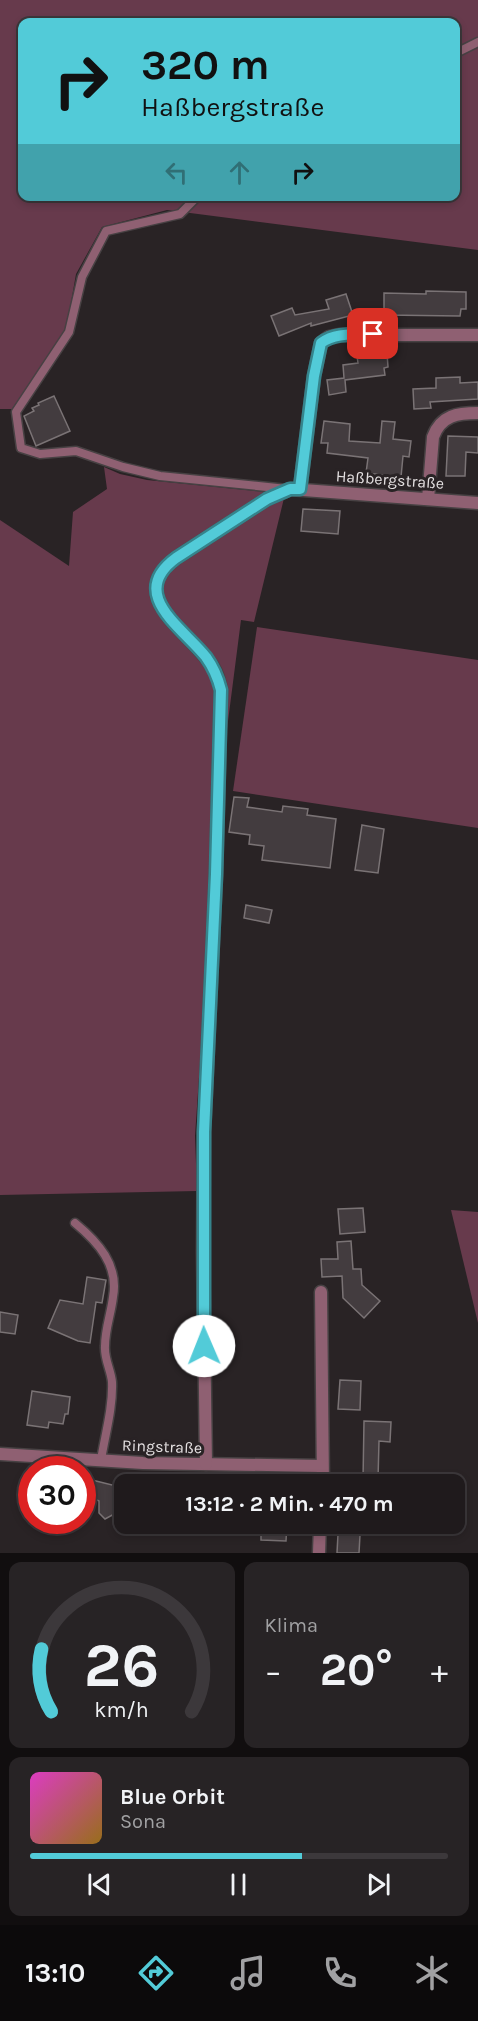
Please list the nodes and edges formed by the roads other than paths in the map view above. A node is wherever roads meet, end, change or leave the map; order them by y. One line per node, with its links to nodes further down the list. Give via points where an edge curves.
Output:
1 (478, 42): 2 (lane)
2 (460, 51)
3 (193, 201): 6 (lane, via 180,214 106,231 82,277 69,332 16,412 21,448 40,454 75,451 160,476)
4 (478, 335): 6 (street, via 339,335 321,343)
5 (478, 413): 7 (street, via 449,416 436,430)
6 (295, 489): 7 (street, Haßbergstraße); 13 (street, Haßbergstraße, via 267,499 170,562 160,573 156,586 159,603 213,668 221,690 204,1132)
7 (428, 499): 8 (street, Haßbergstraße)
8 (478, 503)
9 (75, 1223): 12 (lane, via 95,1239 113,1274 114,1295 104,1349 112,1382)
10 (321, 1292): 14 (street)
11 (0, 1454): 12 (street, Ringstraße)
12 (101, 1460): 13 (street, Ringstraße)
13 (206, 1464): 14 (street, Ringstraße)
14 (322, 1466): 15 (street)
15 (322, 1474)
16 (320, 1534): 17 (street)
17 (319, 1553)

